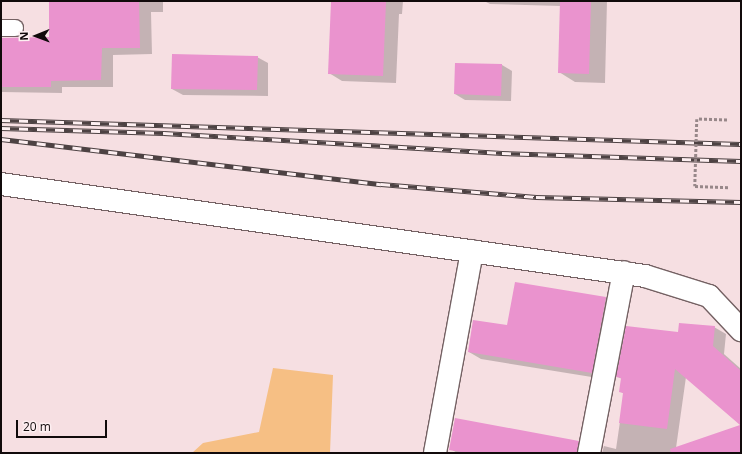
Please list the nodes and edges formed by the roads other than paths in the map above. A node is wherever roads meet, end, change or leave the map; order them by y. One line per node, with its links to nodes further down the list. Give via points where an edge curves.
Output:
1 (1, 184): 2 (street, via 339,230)
2 (472, 252): 3 (street); 5 (street)
3 (624, 272): 4 (street, via 710,296); 6 (street)
4 (741, 330)
5 (435, 453)
6 (589, 453)

